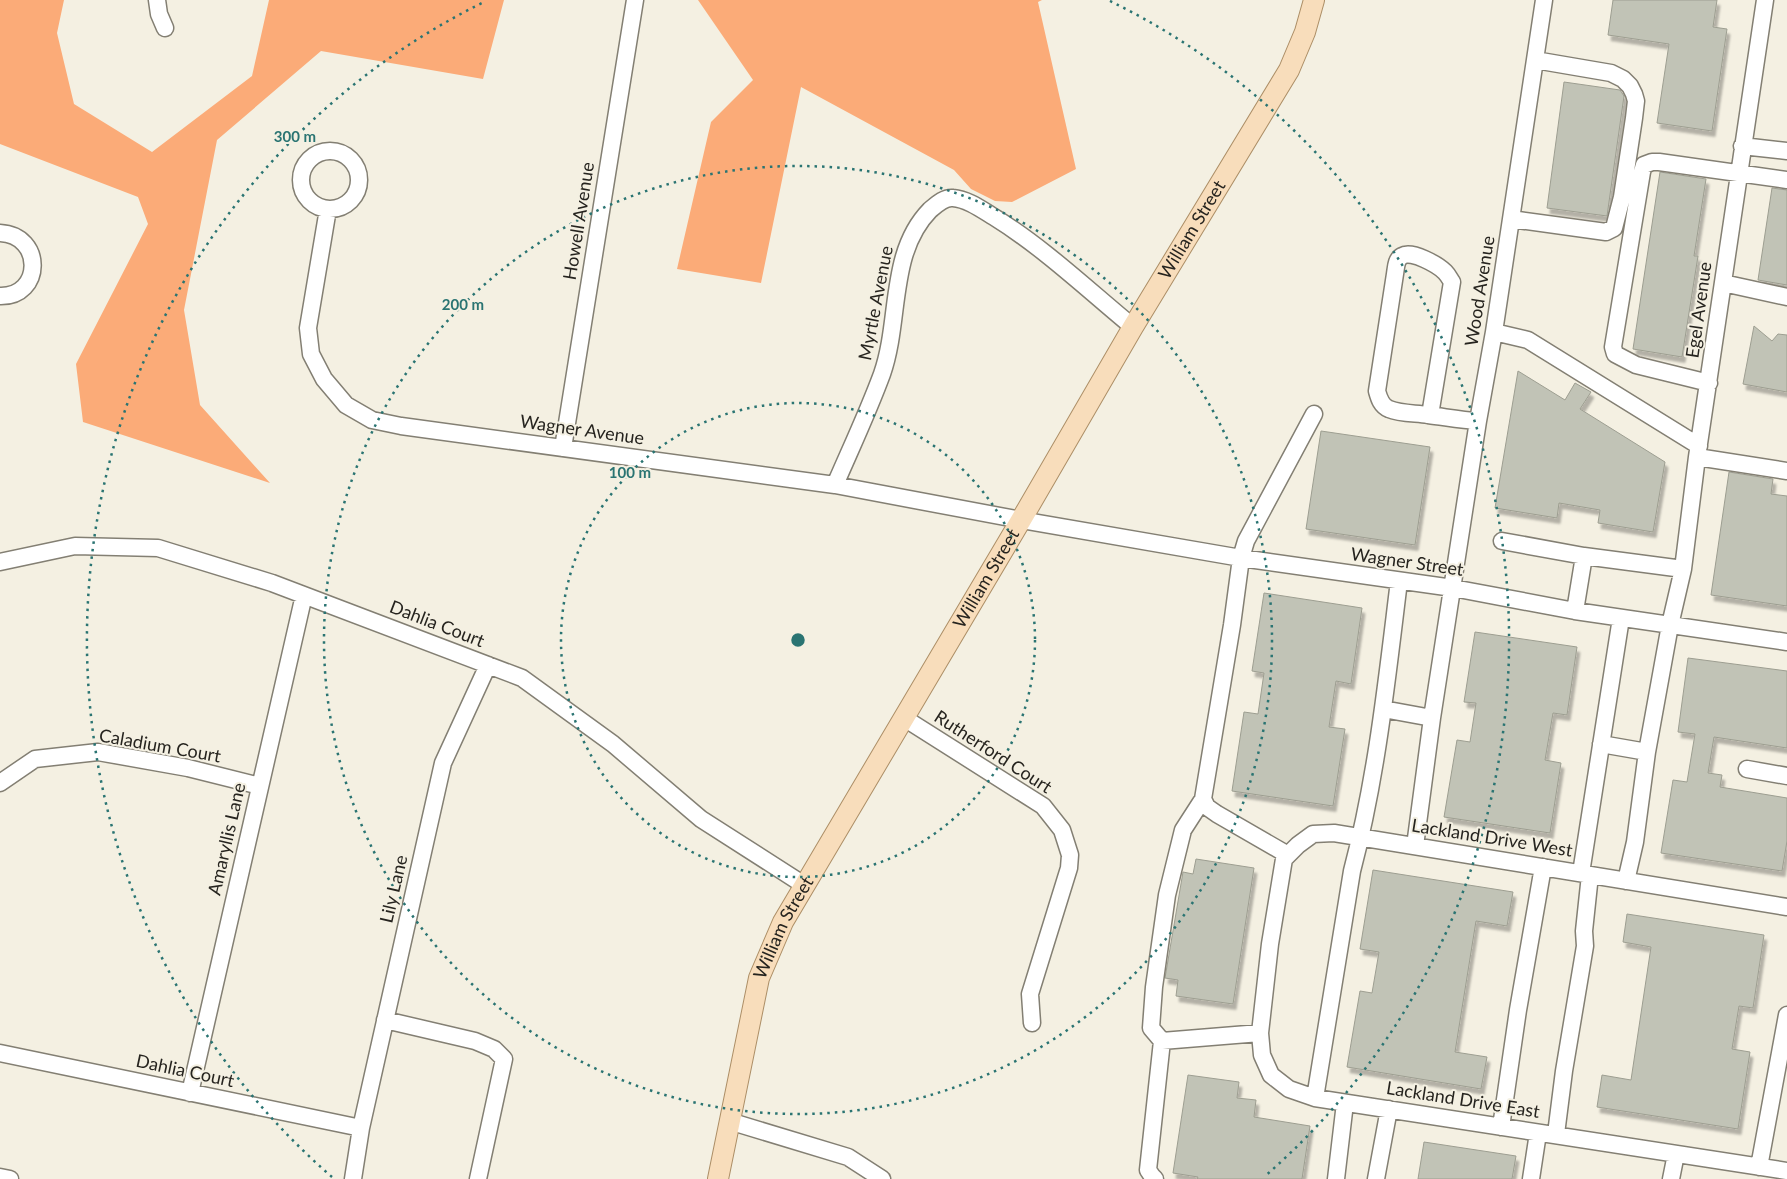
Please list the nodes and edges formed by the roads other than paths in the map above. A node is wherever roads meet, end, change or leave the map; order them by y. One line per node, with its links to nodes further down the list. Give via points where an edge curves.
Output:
1 (157, 0): 6 (street)
2 (635, 0): 24 (street, Howell Avenue)
3 (1314, 0): 18 (main road, William Street, via 1289,70)
4 (1544, 0): 7 (street, Wood Avenue)
5 (1765, 0): 8 (street, Egel Avenue)
6 (166, 28)
7 (1535, 60): 13 (street, Wood Avenue); 13 (street, via 1611,73 1623,79 1636,100 1634,118 1614,228 1606,232)
8 (1742, 146): 9 (street); 10 (street, Egel Avenue)
9 (1787, 151)
10 (1738, 174): 11 (street); 15 (street, Egel Avenue); 20 (street, via 1659,162 1644,166 1614,337 1615,354 1624,360)
11 (1787, 180)
12 (328, 209): 24 (street, Wagner Avenue, via 308,328 311,354 324,379 346,405 372,420 401,426)
13 (1511, 219): 19 (street, Wood Avenue)
14 (0, 233): 16 (street, via 12,235 23,242 33,266 22,289)
15 (1723, 284): 17 (street); 20 (street, Egel Avenue)
16 (0, 296)
17 (1787, 297)
18 (1133, 327): 27 (street, Myrtle Avenue, via 1010,227 978,207 951,198 938,204 922,219 905,249 890,347); 28 (main road, William Street)
19 (1494, 332): 23 (street, Wood Avenue); 25 (street, via 1528,340)
20 (1709, 383): 25 (street, Egel Avenue)
21 (1430, 410): 21 (street, via 1390,410 1383,405 1377,390 1398,261 1407,255 1421,257 1446,273 1452,282); 23 (street, via 1440,418)
22 (1314, 414): 31 (street)
23 (1478, 421): 35 (street, Wood Avenue)
24 (564, 448): 27 (street, Wagner Avenue)
25 (1698, 451): 26 (street); 33 (street, Egel Avenue)
26 (1787, 471)
27 (835, 486): 28 (street, Wagner Avenue)
28 (1021, 520): 31 (street, Wagner Street); 43 (main road, William Street)
29 (1502, 542): 30 (street)
30 (1584, 556): 33 (street); 37 (street)
31 (1240, 558): 34 (street, Wagner Street); 51 (street)
32 (0, 562): 36 (street, Dahlia Court, via 75,546 158,548)
33 (1683, 569): 39 (street, Egel Avenue)
34 (1399, 581): 35 (street, Wagner Street); 42 (street)
35 (1454, 588): 37 (street, Wagner Street); 44 (street, Wood Avenue)
36 (304, 595): 41 (street, Dahlia Court); 50 (street, Amaryllis Lane)
37 (1575, 611): 38 (street, Wagner Street)
38 (1621, 618): 39 (street, Wagner Street); 45 (street)
39 (1670, 625): 40 (street, Wagner Street); 46 (street, Egel Avenue)
40 (1787, 642)
41 (488, 665): 58 (street, Dahlia Court, via 522,678 613,744 701,819); 61 (street, Lily Lane, via 443,763)
42 (1383, 709): 44 (street); 52 (street)
43 (904, 718): 58 (main road, William Street); 62 (street, Rutherford Court, via 1043,806 1062,830 1070,855 1069,868 1030,994)
44 (1432, 718): 53 (street, Wood Avenue)
45 (1601, 744): 46 (street); 56 (street)
46 (1648, 752): 57 (street, Egel Avenue)
47 (1747, 769): 48 (street)
48 (1787, 776)
49 (0, 783): 50 (street, Caladium Court, via 35,760 98,752 188,768)
50 (260, 786): 66 (street, Amaryllis Lane)
51 (1203, 799): 54 (street, via 1207,807 1217,814); 64 (street, via 1183,830 1167,894 1151,1028)
52 (1361, 837): 53 (street, Lackland Drive West); 54 (street, Lackland Drive West, via 1313,834); 67 (street, via 1352,871)
53 (1414, 846): 55 (street, Lackland Drive West)
54 (1288, 855): 63 (street, Lackland Drive East, via 1284,859 1270,944)
55 (1543, 867): 56 (street, Lackland Drive West); 71 (street)
56 (1585, 874): 57 (street, Lackland Drive West); 74 (street, via 1585,946)
57 (1626, 880): 59 (street, Lackland Drive West)
58 (804, 884): 70 (main road, William Street, via 783,922 759,978)
59 (1787, 907)
60 (1787, 1015): 76 (street)
61 (386, 1020): 72 (street, Lily Lane); 81 (street, via 475,1041 494,1049 504,1059)
62 (1032, 1024)
63 (1260, 1033): 64 (street); 67 (street, Lackland Drive East, via 1262,1056 1272,1075 1289,1089)
64 (1162, 1041): 84 (street, via 1148,1170)
65 (0, 1053): 66 (street, Dahlia Court)
66 (190, 1092): 72 (street, Dahlia Court)
67 (1315, 1098): 68 (street, Lackland Drive East)
68 (1345, 1102): 69 (street, Lackland Drive East); 85 (street)
69 (1389, 1110): 71 (street, Lackland Drive East); 86 (street)
70 (729, 1121): 82 (main road, William Street); 83 (street, via 848,1157)
71 (1501, 1127): 73 (street, Lackland Drive East)
72 (361, 1128): 80 (street, Lily Lane)
73 (1538, 1132): 74 (street, Lackland Drive East); 87 (street)
74 (1556, 1134): 75 (street, Lackland Drive East)
75 (1676, 1154): 76 (street, Lackland Drive East); 88 (street)
76 (1759, 1167): 77 (street, Lackland Drive East)
77 (1787, 1172)
78 (0, 1177): 79 (street)
79 (10, 1179)
80 (353, 1179)
81 (478, 1179)
82 (718, 1179)
83 (882, 1179)
84 (1155, 1179)
85 (1336, 1179)
86 (1376, 1179)
87 (1531, 1179)
88 (1672, 1179)

